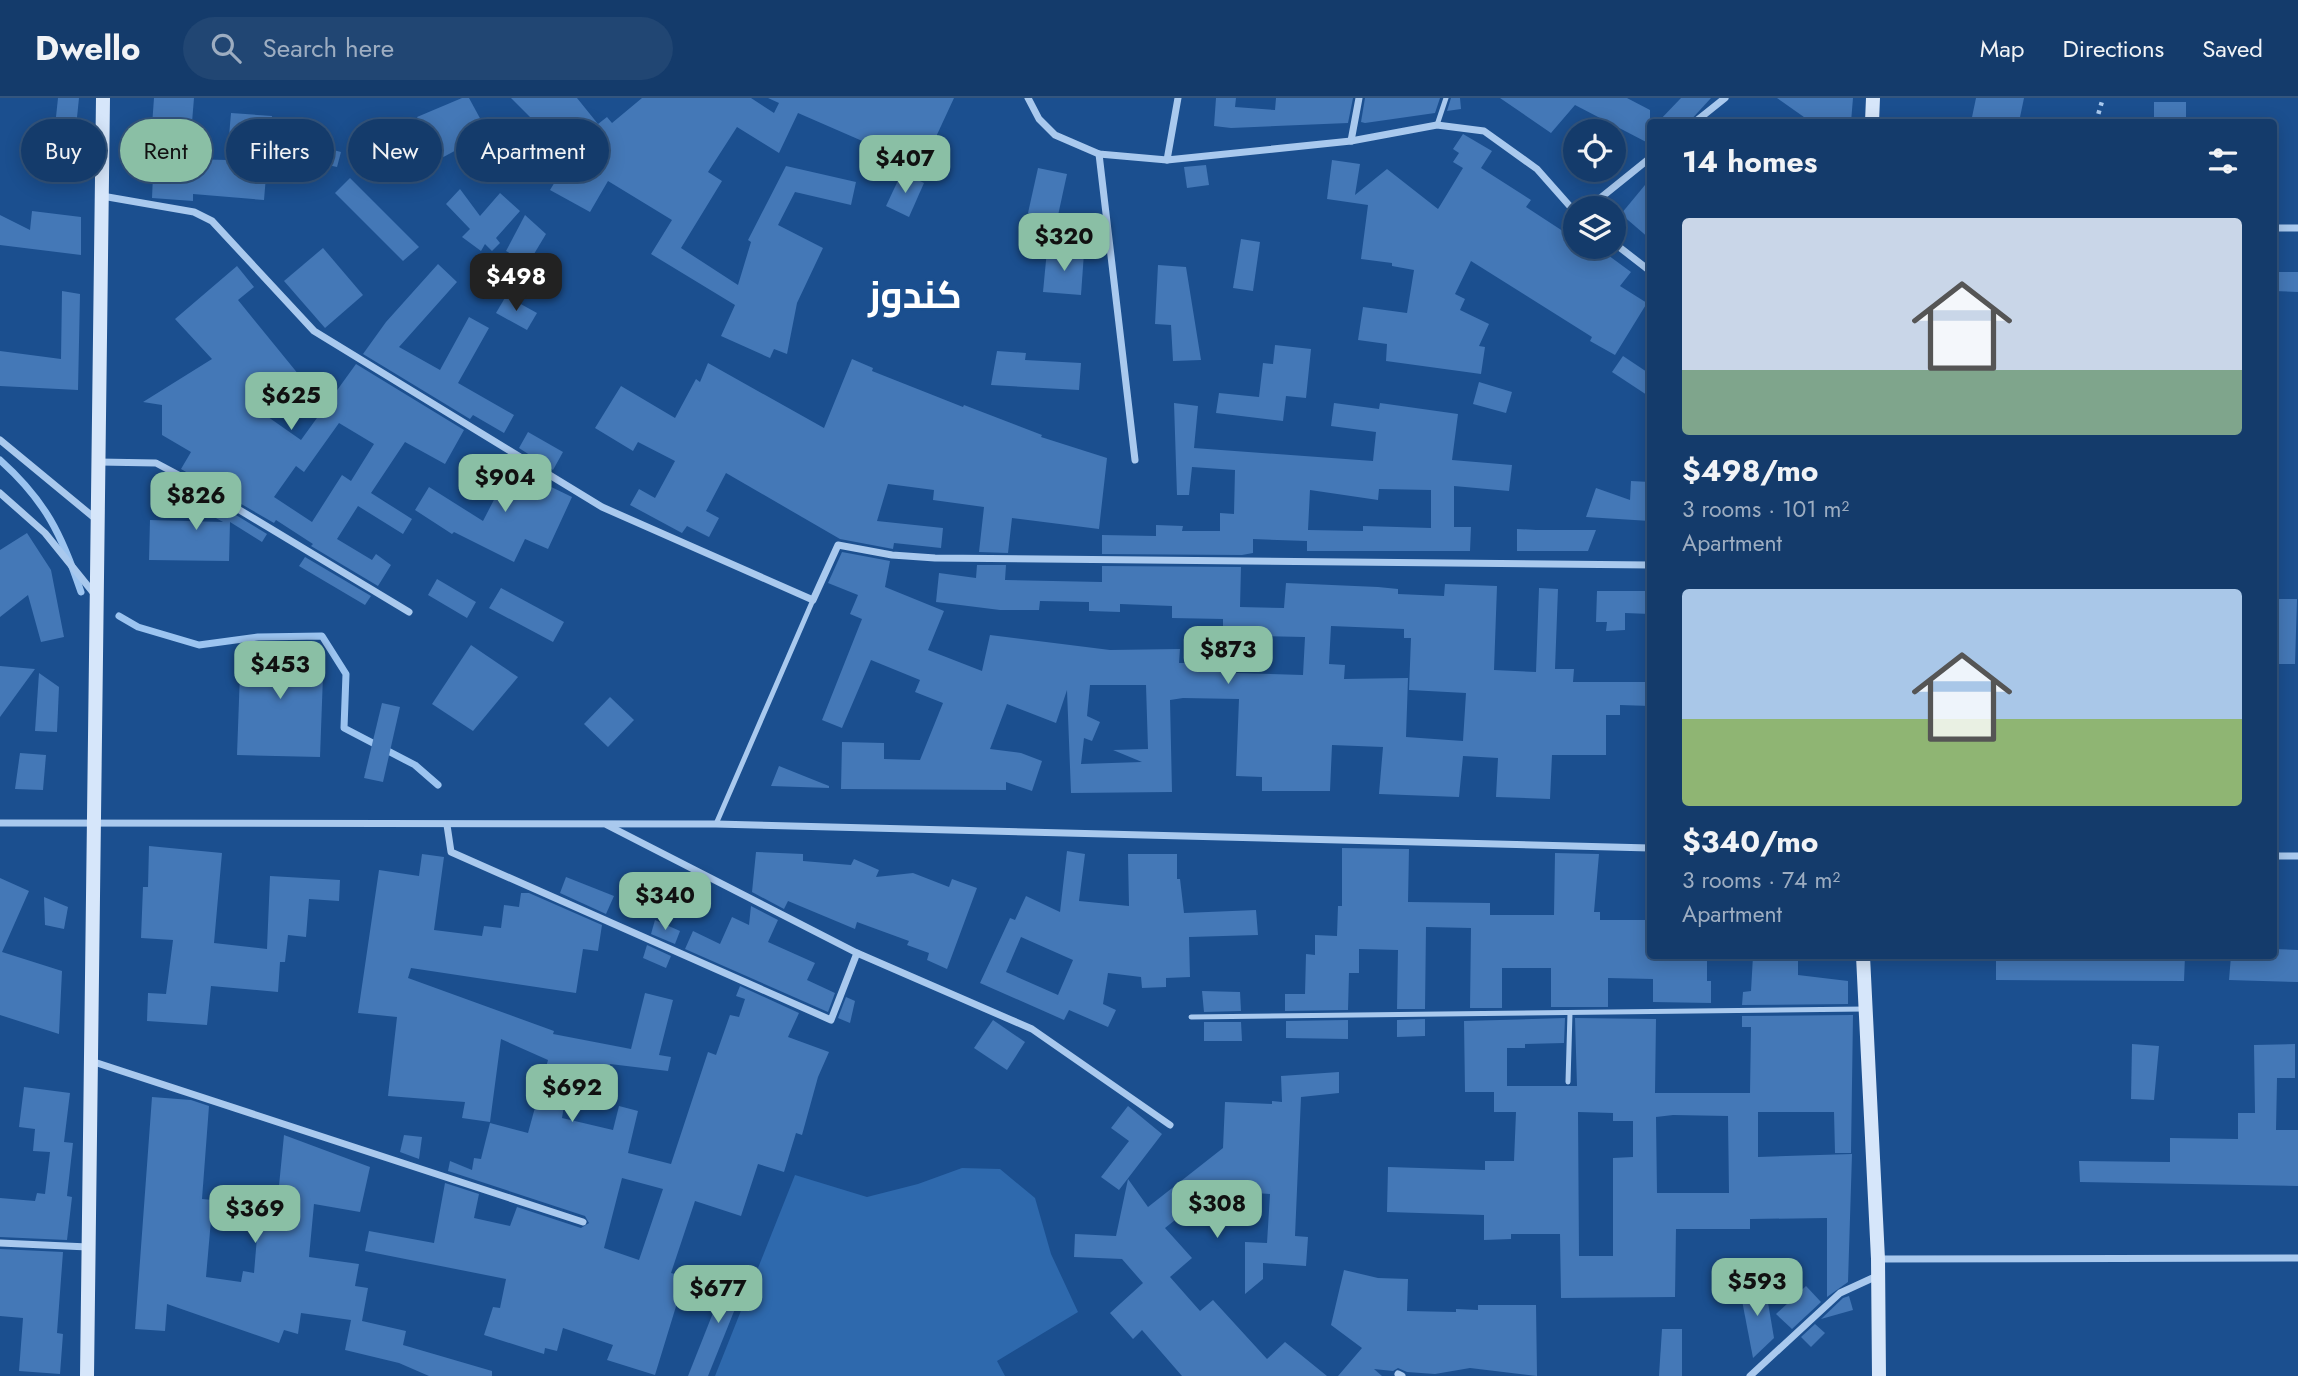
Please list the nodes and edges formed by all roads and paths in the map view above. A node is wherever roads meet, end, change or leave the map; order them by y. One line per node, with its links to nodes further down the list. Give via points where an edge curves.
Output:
1 (103, 98): 17 (main road)
2 (1028, 98): 14 (street, via 1055,135)
3 (1178, 98): 15 (street)
4 (1359, 98): 13 (street)
5 (1446, 98): 12 (lane)
6 (1725, 98): 9 (street)
7 (1873, 98): 10 (main road)
8 (2103, 98): 11 (path)
9 (1699, 119)
10 (1872, 119)
11 (2097, 119)
12 (1437, 125): 13 (street); 19 (street, via 1484,131 1537,169)
13 (1351, 141): 15 (street)
14 (1099, 154): 15 (street); 25 (street)
15 (1167, 160)
16 (1647, 160): 18 (street)
17 (102, 196): 26 (main road); 31 (street, via 194,212 212,221 314,331 601,507)
18 (1603, 196)
19 (1563, 198)
20 (2277, 228): 21 (street)
21 (2298, 228)
22 (1626, 252): 23 (street)
23 (1647, 269)
24 (0, 440): 28 (street)
25 (1135, 460)
26 (98, 462): 28 (main road); 32 (street, via 156,463)
27 (0, 493): 30 (street, via 44,533)
28 (98, 520): 30 (main road)
29 (1647, 565): 31 (street, via 935,558 838,545)
30 (97, 596): 34 (main road)
31 (813, 600): 36 (lane)
32 (409, 612)
33 (0, 823): 34 (street)
34 (94, 823): 37 (street); 46 (main road)
35 (605, 824): 36 (street); 37 (street); 41 (street)
36 (716, 824): 38 (street)
37 (447, 825): 41 (street, via 451,852 831,1020)
38 (1647, 848)
39 (2277, 856): 40 (street)
40 (2298, 856)
41 (857, 953): 48 (street, via 1032,1029)
42 (1863, 959): 43 (main road)
43 (1865, 1009): 44 (lane); 53 (main road)
44 (1570, 1013): 45 (lane); 47 (lane)
45 (1191, 1017)
46 (91, 1061): 49 (street); 51 (main road)
47 (1568, 1082)
48 (1170, 1125)
49 (583, 1222)
50 (0, 1242): 51 (street)
51 (88, 1247): 55 (main road)
52 (2298, 1258): 53 (street)
53 (1878, 1259): 54 (main road)
54 (1878, 1276): 56 (street, via 1840,1293); 57 (main road)
55 (87, 1376)
56 (1750, 1376)
57 (1879, 1376)

